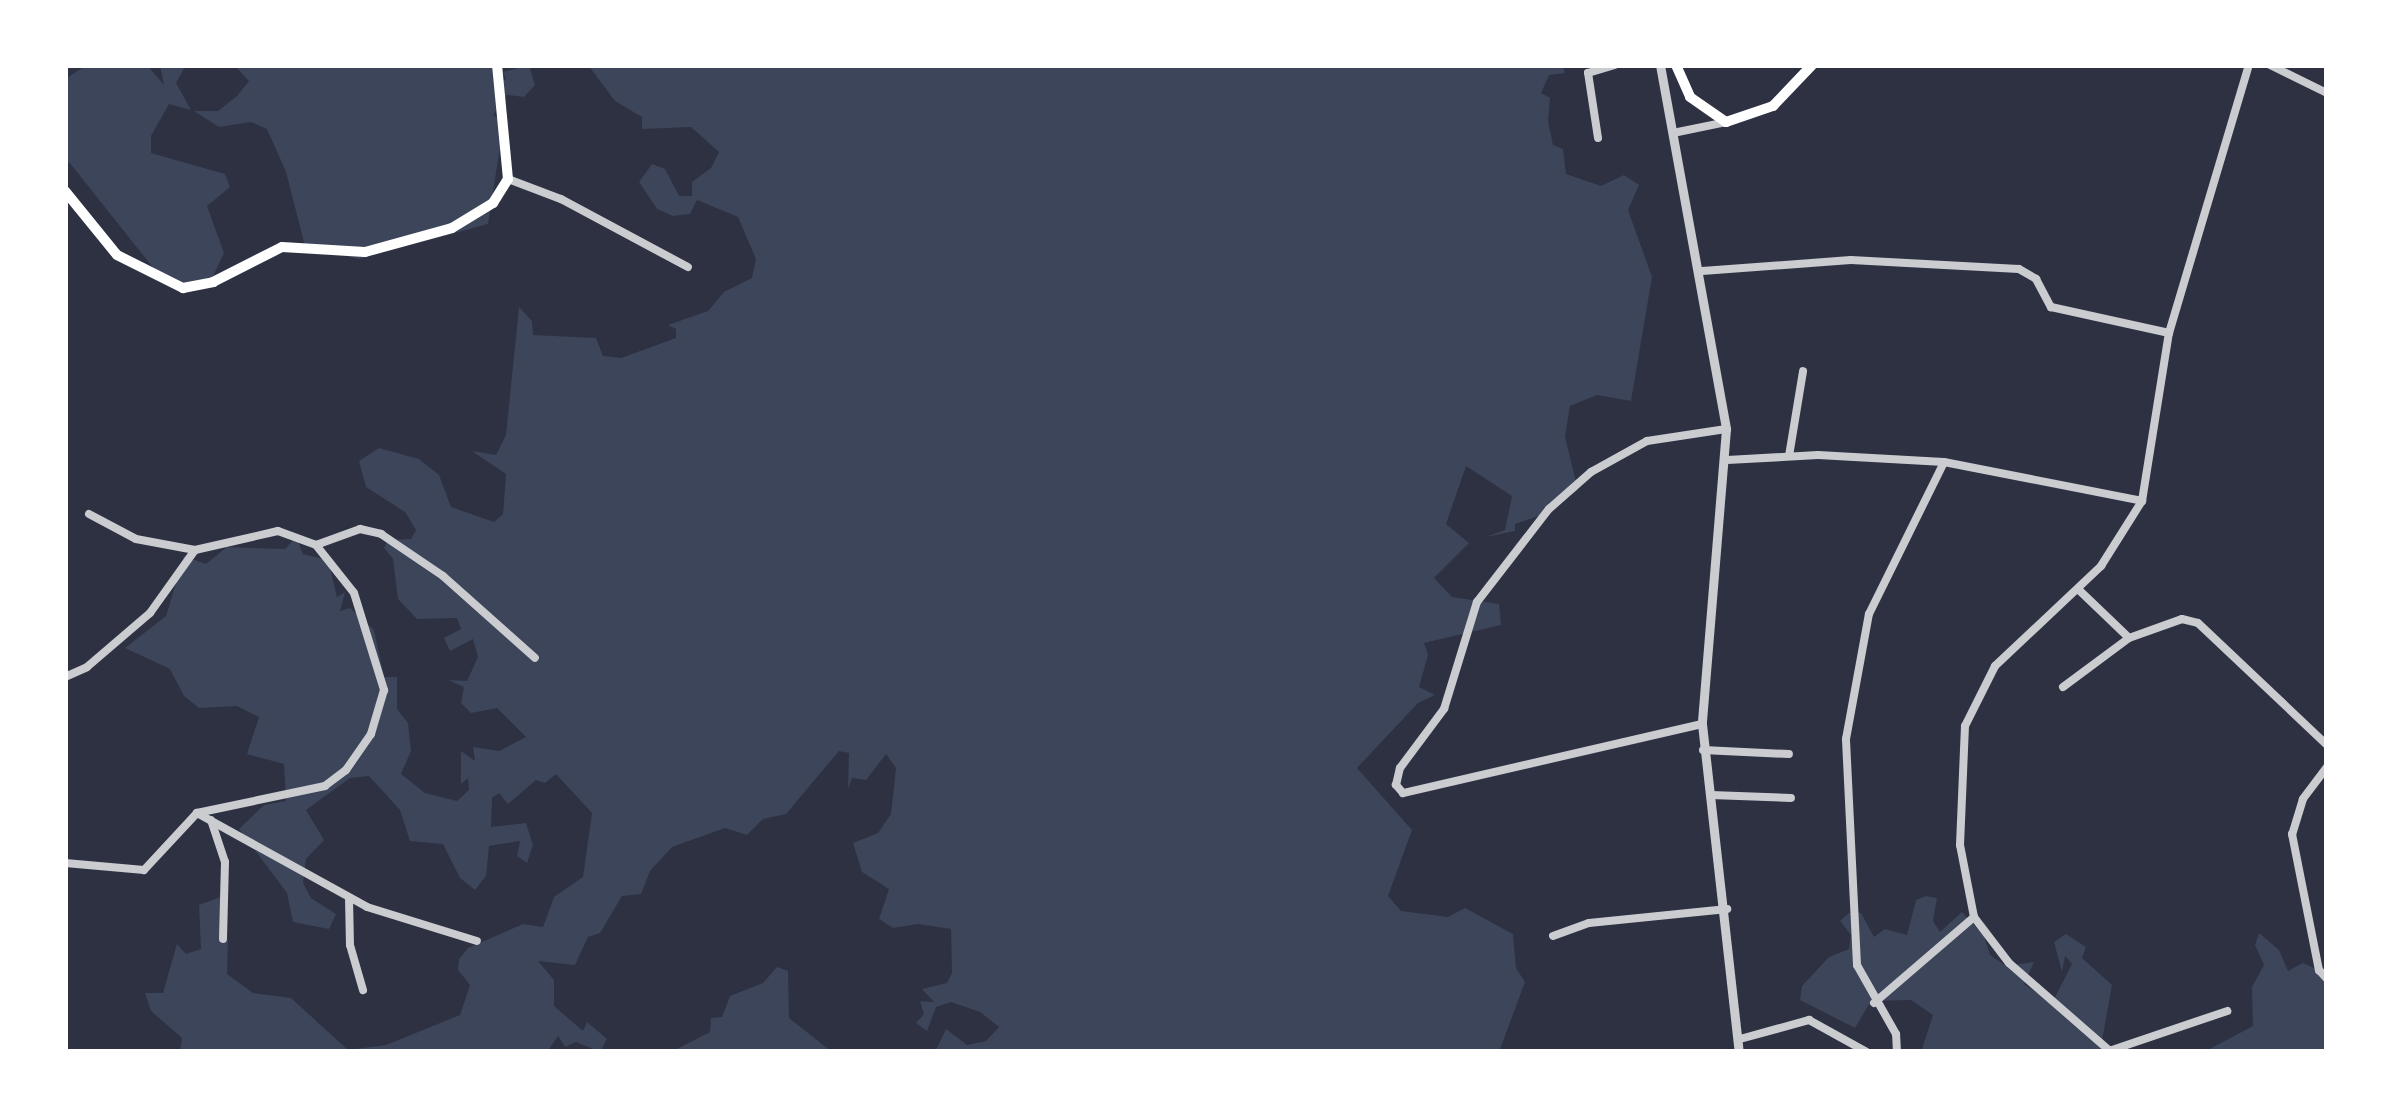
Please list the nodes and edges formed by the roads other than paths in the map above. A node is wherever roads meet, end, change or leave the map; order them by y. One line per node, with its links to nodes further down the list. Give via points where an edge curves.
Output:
1 (497, 65): 12 (main road)
2 (1615, 65): 11 (street, via 1588,73)
3 (1660, 65): 10 (street)
4 (1676, 65): 9 (main road, via 1690,97)
5 (1812, 65): 9 (main road, via 1774,106)
6 (2249, 65): 16 (street)
7 (2270, 65): 8 (street)
8 (2327, 93)
9 (1726, 122): 10 (street)
10 (1673, 133): 15 (street)
11 (1598, 138)
12 (508, 179): 13 (main road, via 474,218 365,252 282,247 213,282 182,288 117,255); 14 (street, via 562,199)
13 (65, 191)
14 (688, 266)
15 (1702, 271): 16 (street, via 1850,260 2019,269 2036,279 2051,306); 18 (street)
16 (2168, 334): 22 (street)
17 (1804, 371): 19 (street)
18 (1726, 429): 20 (street); 31 (street, via 1664,436 1626,451 1538,521 1477,602 1444,708 1397,775 1403,793)
19 (1789, 456): 20 (street); 21 (street)
20 (1727, 460): 31 (street)
21 (1944, 462): 22 (street); 49 (street, via 1869,614 1846,739 1857,965)
22 (2142, 501): 26 (street)
23 (89, 514): 25 (street, via 136,539)
24 (316, 545): 25 (street, via 264,532); 28 (street, via 360,529 380,534 443,576); 38 (street, via 361,607 384,683 378,721 346,770 325,786)
25 (195, 550): 29 (street, via 150,613)
26 (2078, 590): 27 (street); 43 (street, via 2018,640 1971,706 1958,788 1960,845)
27 (2130, 638): 30 (street); 32 (street, via 2182,620 2198,623)
28 (534, 658)
29 (65, 677)
30 (2062, 687)
31 (1702, 724): 33 (street)
32 (2327, 745)
33 (1704, 750): 34 (street); 36 (street)
34 (1790, 754)
35 (2327, 767): 47 (street, via 2302,799 2292,834 2319,970)
36 (1711, 796): 37 (street); 42 (street)
37 (1790, 798)
38 (197, 813): 39 (street); 40 (street, via 167,850 137,872)
39 (211, 820): 41 (street); 45 (street, via 225,862)
40 (65, 863)
41 (349, 898): 46 (street); 48 (street, via 348,938)
42 (1727, 909): 44 (street, via 1589,923); 51 (street)
43 (1974, 917): 49 (street); 55 (street, via 2010,964)
44 (1554, 936)
45 (223, 939)
46 (477, 941)
47 (2327, 979)
48 (363, 990)
49 (1874, 1003): 54 (street, via 1896,1034)
50 (2227, 1011): 55 (street)
51 (1740, 1039): 52 (street); 53 (street, via 1809,1020)
52 (1739, 1052)
53 (1867, 1052)
54 (1897, 1052)
55 (2110, 1052)

